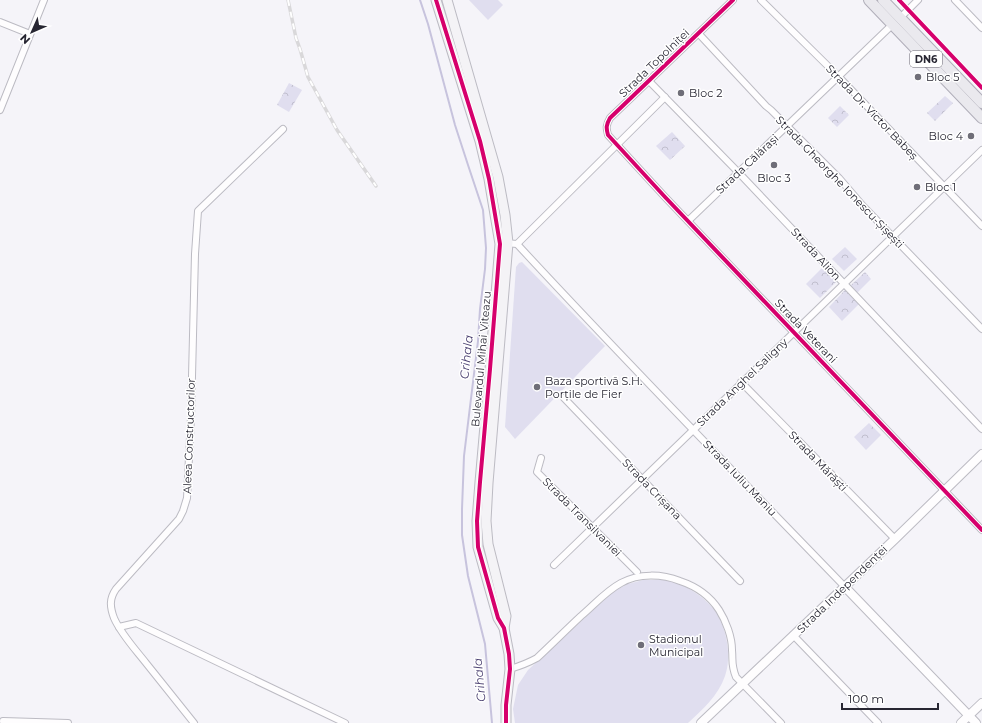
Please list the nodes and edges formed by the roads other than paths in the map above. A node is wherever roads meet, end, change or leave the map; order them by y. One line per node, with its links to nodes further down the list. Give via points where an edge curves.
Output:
1 (44, 0): 13 (street)
2 (436, 0): 17 (main road, Bulevardul Mihai Viteazu)
3 (447, 0): 17 (main road, Bulevardul Mihai Viteazu)
4 (733, 0): 14 (street, Strada Topolniței)
5 (761, 0): 15 (street, Strada Dr. Victor Babeș)
6 (869, 0): 10 (main road, DN6)
7 (883, 0): 10 (main road, DN6)
8 (918, 0): 10 (street, Strada Călărași)
9 (955, 0): 12 (street)
10 (896, 21): 15 (street, Strada Călărași); 20 (main road, DN6); 22 (main road, DN6)
11 (0, 22): 13 (street)
12 (982, 28)
13 (30, 34): 19 (street)
14 (699, 34): 16 (street, Strada Topolniței); 23 (street, Strada Gheorghe Ionescu-Șișești)
15 (838, 76): 23 (street, Strada Călărași); 28 (street, Strada Dr. Victor Babeș)
16 (649, 81): 18 (street, Strada Alion); 25 (street, Strada Topolniței, via 610,118 606,130)
17 (469, 93): 32 (main road, Bulevardul Mihai Viteazu, via 488,138 498,178)
18 (665, 97): 25 (street); 27 (street, Strada Alion)
19 (2, 98): 21 (street)
20 (982, 103)
21 (0, 110)
22 (982, 118)
23 (787, 126): 27 (street, Strada Călărași); 31 (street, Strada Gheorghe Ionescu-Șișești, via 839,178)
24 (283, 129): 51 (street, Aleea Constructorilor, via 198,211 187,498 179,519 112,594 111,609)
25 (616, 145): 29 (street, Strada Veterani); 32 (street)
26 (982, 150): 28 (street, Strada Anghel Saligny)
27 (738, 172): 29 (street, Strada Călărași); 33 (street, Strada Alion)
28 (944, 186): 30 (street, Strada Dr. Victor Babeș); 31 (street, Strada Anghel Saligny)
29 (688, 221): 35 (street, Strada Veterani)
30 (982, 226)
31 (892, 237): 33 (street, Strada Anghel Saligny); 34 (street, Strada Gheorghe Ionescu-Șișești)
32 (508, 244): 39 (street, Strada Iuliu Maniu, via 565,295); 53 (main road, Bulevardul Mihai Viteazu, via 490,369 477,521 478,547 498,618 507,639)
33 (844, 284): 35 (street, Strada Anghel Saligny); 38 (street, Strada Alion)
34 (982, 329)
35 (794, 332): 36 (street, Strada Anghel Saligny); 43 (street, Strada Veterani)
36 (741, 382): 39 (street, Strada Anghel Saligny); 46 (street, Strada Mărăști)
37 (564, 398): 42 (street, Strada Crișana)
38 (982, 429)
39 (693, 430): 42 (street, Strada Anghel Saligny); 50 (street, Strada Iuliu Maniu)
40 (982, 454): 43 (street, Strada Independenței)
41 (541, 458): 44 (street, Strada Transilvaniei, via 538,472)
42 (643, 478): 44 (street, Strada Anghel Saligny); 49 (street, Strada Crișana)
43 (945, 490): 45 (street, Strada Veterani); 46 (street, Strada Independenței)
44 (593, 527): 47 (street, Strada Anghel Saligny); 48 (street, Strada Transilvaniei)
45 (982, 530)
46 (895, 539): 50 (street, Strada Independenței)
47 (554, 565)
48 (638, 572)
49 (740, 581)
50 (845, 587): 52 (street, Strada Independenței); 56 (street, Strada Iuliu Maniu)
51 (119, 627): 59 (street, Aleea Constructorilor); 60 (street, via 136,623)
52 (794, 635): 54 (street, Strada Independenței); 64 (street)
53 (510, 669): 54 (street, via 536,658 622,582 651,575 670,577 698,589 710,598 726,623 732,649 733,670); 61 (main road, Bulevardul Mihai Viteazu)
54 (743, 684): 62 (street, Strada Independenței); 63 (street)
55 (982, 703): 56 (street)
56 (968, 716): 65 (street); 66 (street, Strada Iuliu Maniu)
57 (3, 721): 58 (street)
58 (68, 723)
59 (194, 723)
60 (345, 723)
61 (506, 723)
62 (701, 723)
63 (781, 723)
64 (878, 723)
65 (961, 723)
66 (976, 723)

